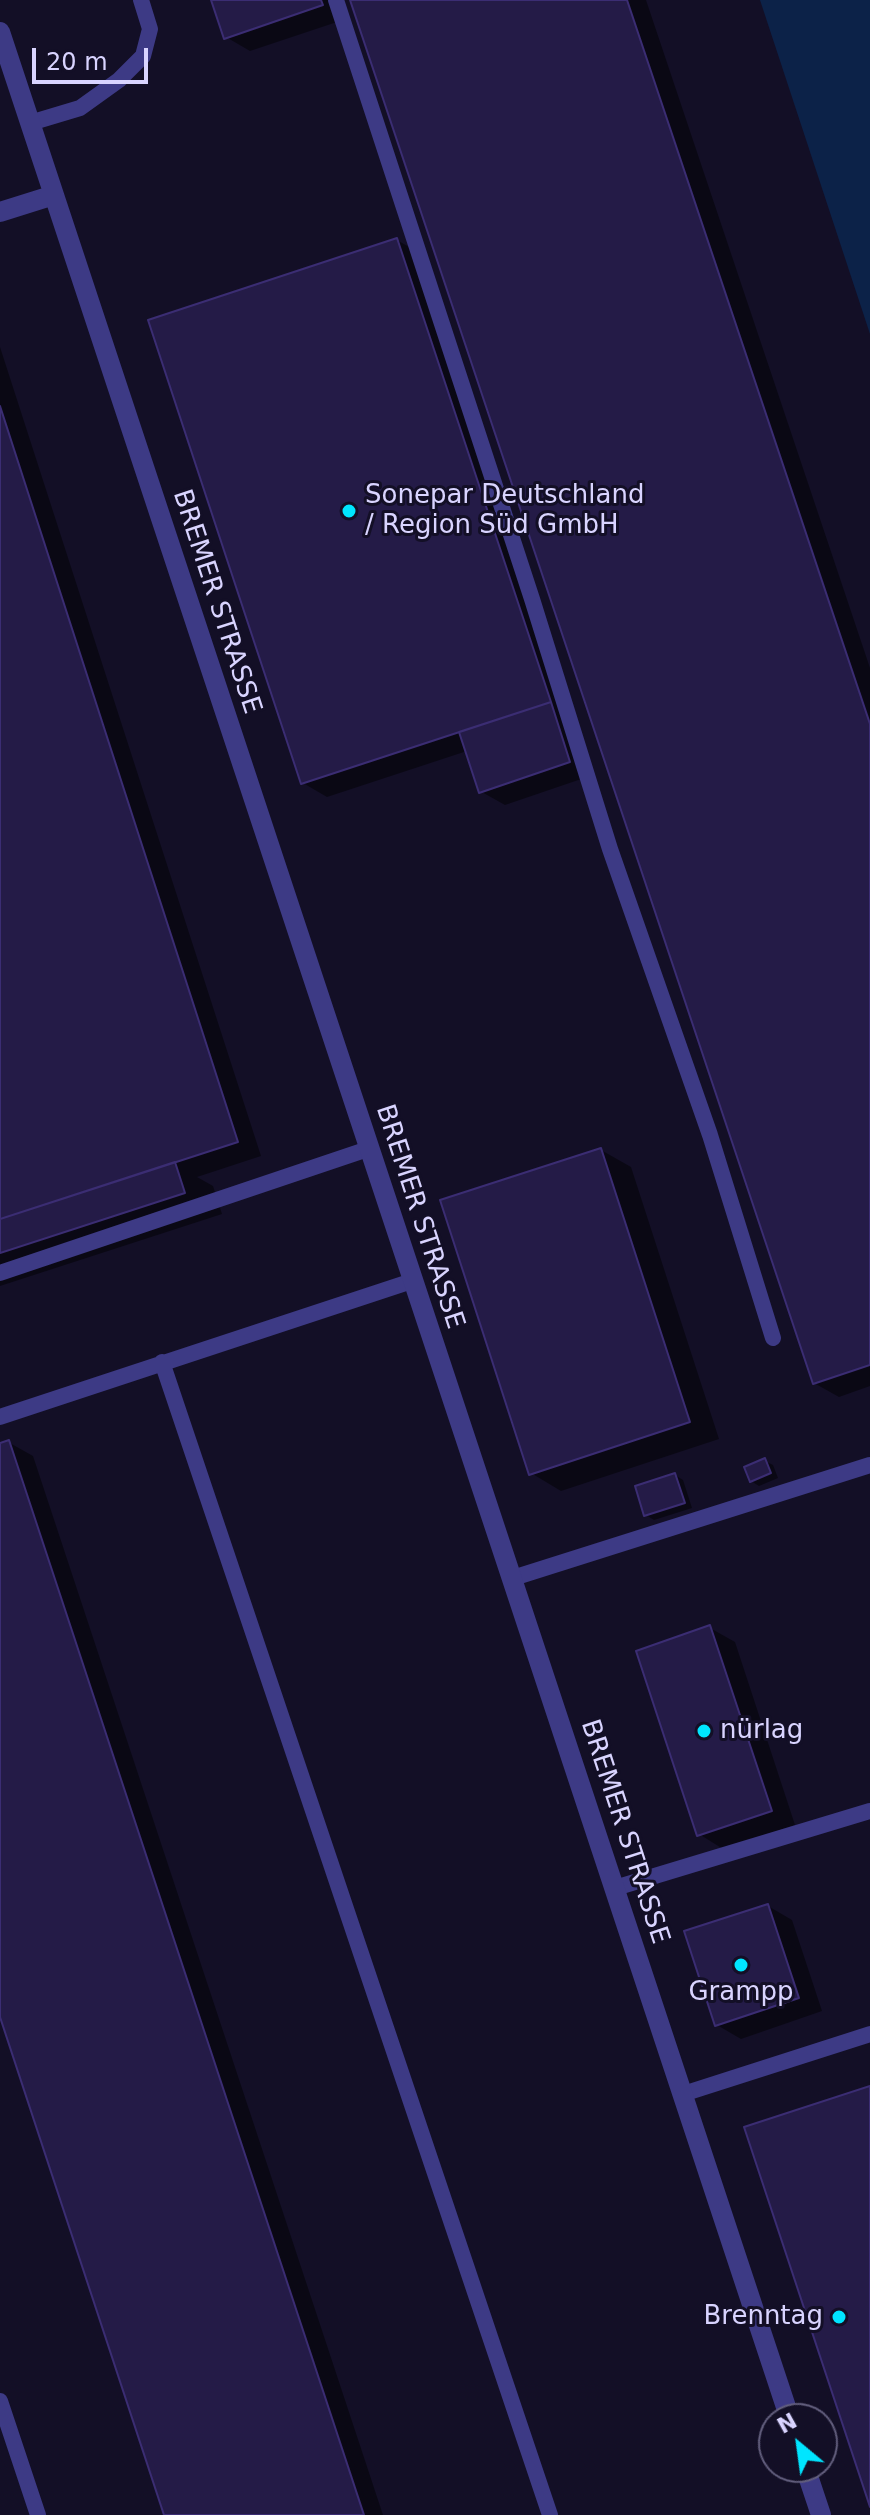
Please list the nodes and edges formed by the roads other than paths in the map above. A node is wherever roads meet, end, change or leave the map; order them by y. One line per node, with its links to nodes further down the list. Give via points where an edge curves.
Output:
1 (141, 0): 4 (lane, via 150,29 143,56 80,108)
2 (336, 0): 10 (lane)
3 (0, 32): 4 (street, BREMER STRASSE)
4 (30, 123): 5 (street, BREMER STRASSE)
5 (54, 195): 6 (street); 7 (street, BREMER STRASSE)
6 (0, 212)
7 (368, 1149): 8 (lane); 9 (street, BREMER STRASSE)
8 (0, 1273)
9 (412, 1281): 11 (lane); 14 (street, BREMER STRASSE)
10 (773, 1338)
11 (162, 1362): 12 (lane); 23 (lane)
12 (0, 1417)
13 (870, 1465): 14 (lane)
14 (513, 1578): 16 (street, BREMER STRASSE)
15 (870, 1811): 16 (lane)
16 (615, 1888): 18 (street, BREMER STRASSE)
17 (870, 2034): 18 (lane)
18 (683, 2094): 20 (street, BREMER STRASSE)
19 (0, 2401): 22 (lane)
20 (785, 2403)
21 (810, 2483): 24 (street)
22 (38, 2515)
23 (550, 2515)
24 (821, 2515)

